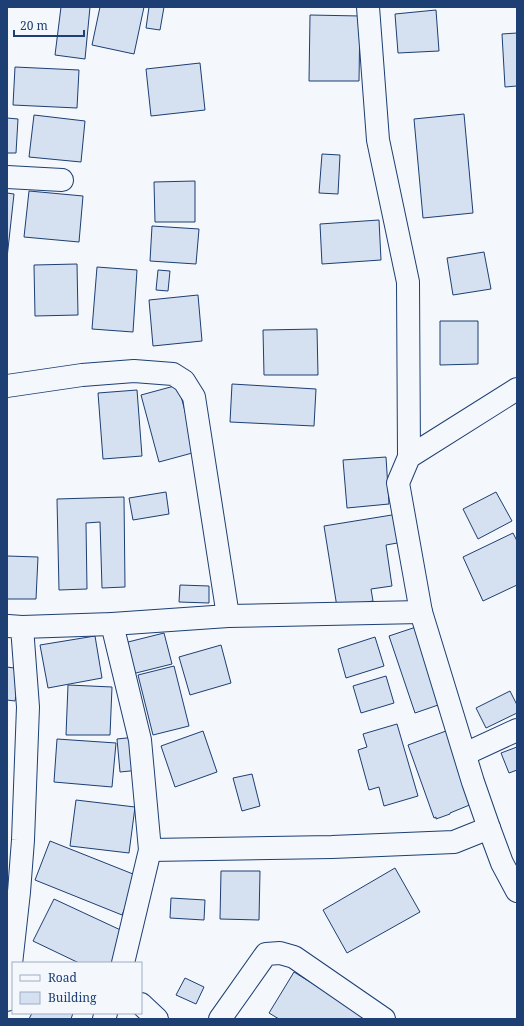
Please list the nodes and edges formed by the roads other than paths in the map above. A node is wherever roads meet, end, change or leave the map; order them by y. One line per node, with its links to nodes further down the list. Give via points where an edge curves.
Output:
1 (368, 7): 6 (street, via 378,140 408,282)
2 (7, 177): 3 (street)
3 (62, 180)
4 (7, 386): 8 (street, via 82,375 134,371 173,374 184,382 194,397)
5 (517, 389): 6 (street)
6 (409, 457): 7 (street, via 398,483)
7 (420, 612): 8 (street); 12 (street)
8 (228, 616): 9 (street)
9 (112, 624): 10 (street); 14 (street, via 140,740)
10 (15, 626): 17 (street, via 28,707 24,840)
11 (517, 730): 12 (street)
12 (465, 754): 13 (street)
13 (489, 828): 14 (street, via 454,842); 15 (street, via 502,863)
14 (150, 850): 16 (street)
15 (517, 891)
16 (123, 962)
17 (7, 1000)
18 (142, 1005): 19 (street)
19 (157, 1019)
20 (220, 1019): 21 (street, via 266,954 280,954 294,957)
21 (384, 1019)

